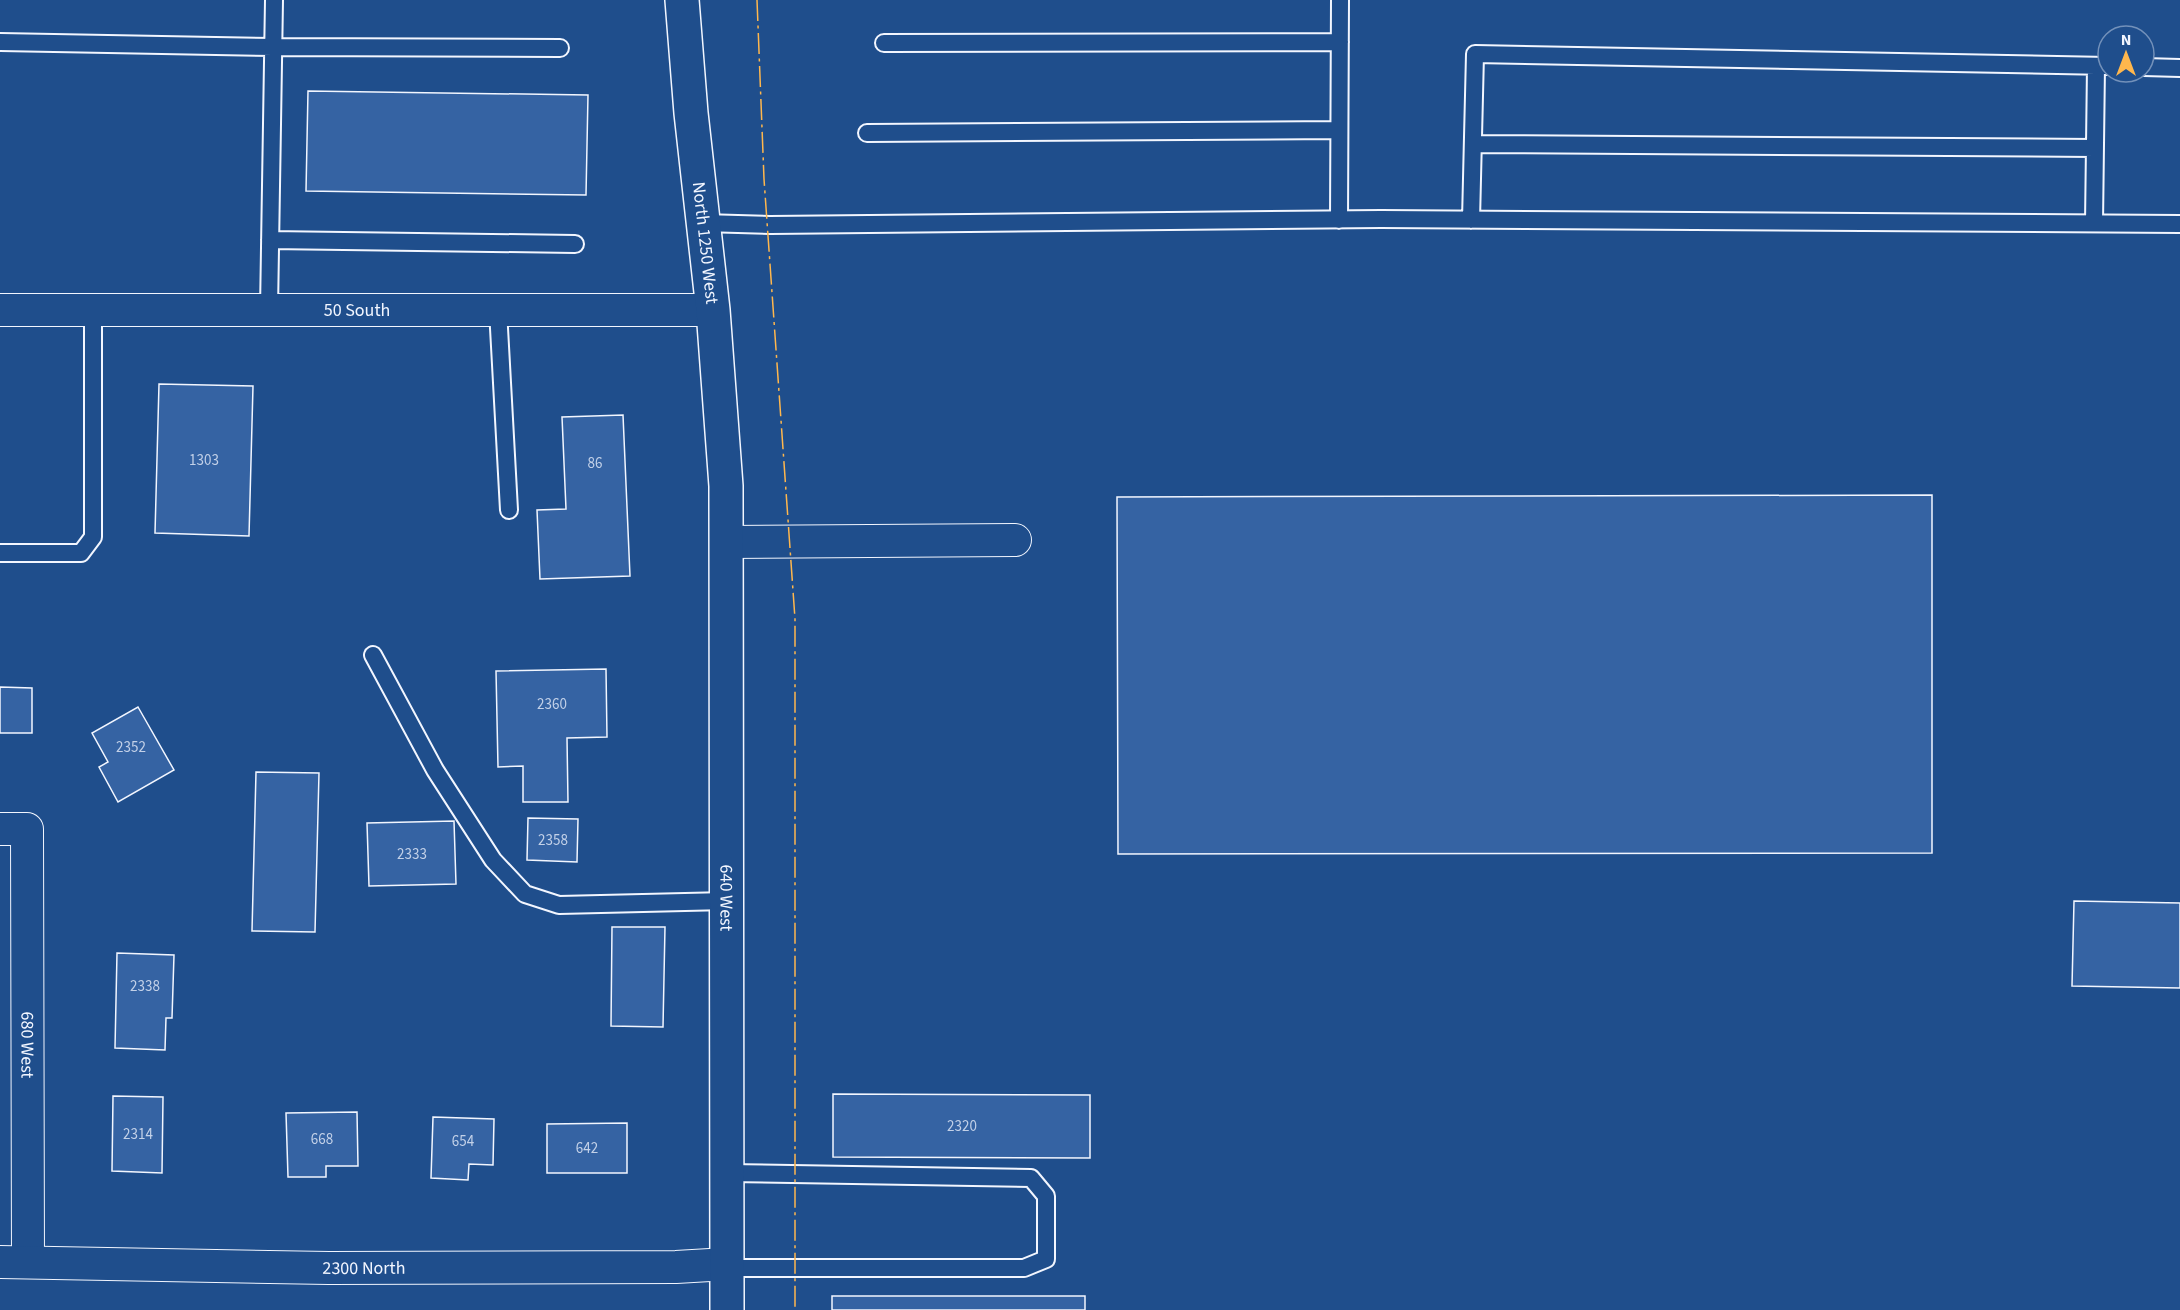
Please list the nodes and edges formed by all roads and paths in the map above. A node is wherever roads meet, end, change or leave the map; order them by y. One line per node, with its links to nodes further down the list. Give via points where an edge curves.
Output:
1 (274, 0): 7 (lane)
2 (682, 0): 19 (street, North 1250 West)
3 (1340, 0): 5 (lane)
4 (0, 42): 7 (lane)
5 (1340, 42): 6 (lane); 13 (lane)
6 (884, 43)
7 (273, 47): 8 (lane); 22 (lane)
8 (560, 48)
9 (2096, 66): 15 (lane, via 1475,54)
10 (2156, 67): 11 (lane)
11 (2180, 68)
12 (2100, 84): 16 (lane)
13 (1339, 130): 14 (lane); 17 (lane)
14 (867, 133)
15 (1473, 144): 16 (lane); 18 (lane)
16 (2095, 148): 20 (lane)
17 (1339, 220): 18 (lane); 19 (lane)
18 (1471, 220): 20 (lane)
19 (704, 224): 28 (street, North 1250 West)
20 (2094, 224): 21 (lane)
21 (2180, 224)
22 (270, 240): 23 (lane); 26 (lane)
23 (575, 244)
24 (0, 310): 25 (street, 50 South)
25 (93, 310): 26 (street, 50 South); 33 (lane, via 93,537 81,553)
26 (269, 310): 27 (street, 50 South)
27 (498, 310): 28 (street, 50 South); 30 (lane)
28 (713, 310): 29 (street, North 1250 West)
29 (726, 486): 32 (street, 640 West)
30 (509, 510)
31 (1015, 540): 32 (street)
32 (727, 542): 36 (street, 640 West)
33 (0, 553)
34 (373, 656): 36 (lane, via 435,771 493,860 525,894 559,905)
35 (14, 829): 38 (street, 680 West)
36 (727, 901): 37 (street, 640 West)
37 (728, 1173): 39 (street, 640 West); 39 (lane, via 1031,1178 1046,1196 1046,1259 1024,1268)
38 (14, 1262): 39 (street, 2300 North, via 329,1268)
39 (728, 1266): 40 (street, 640 West)
40 (727, 1310)

